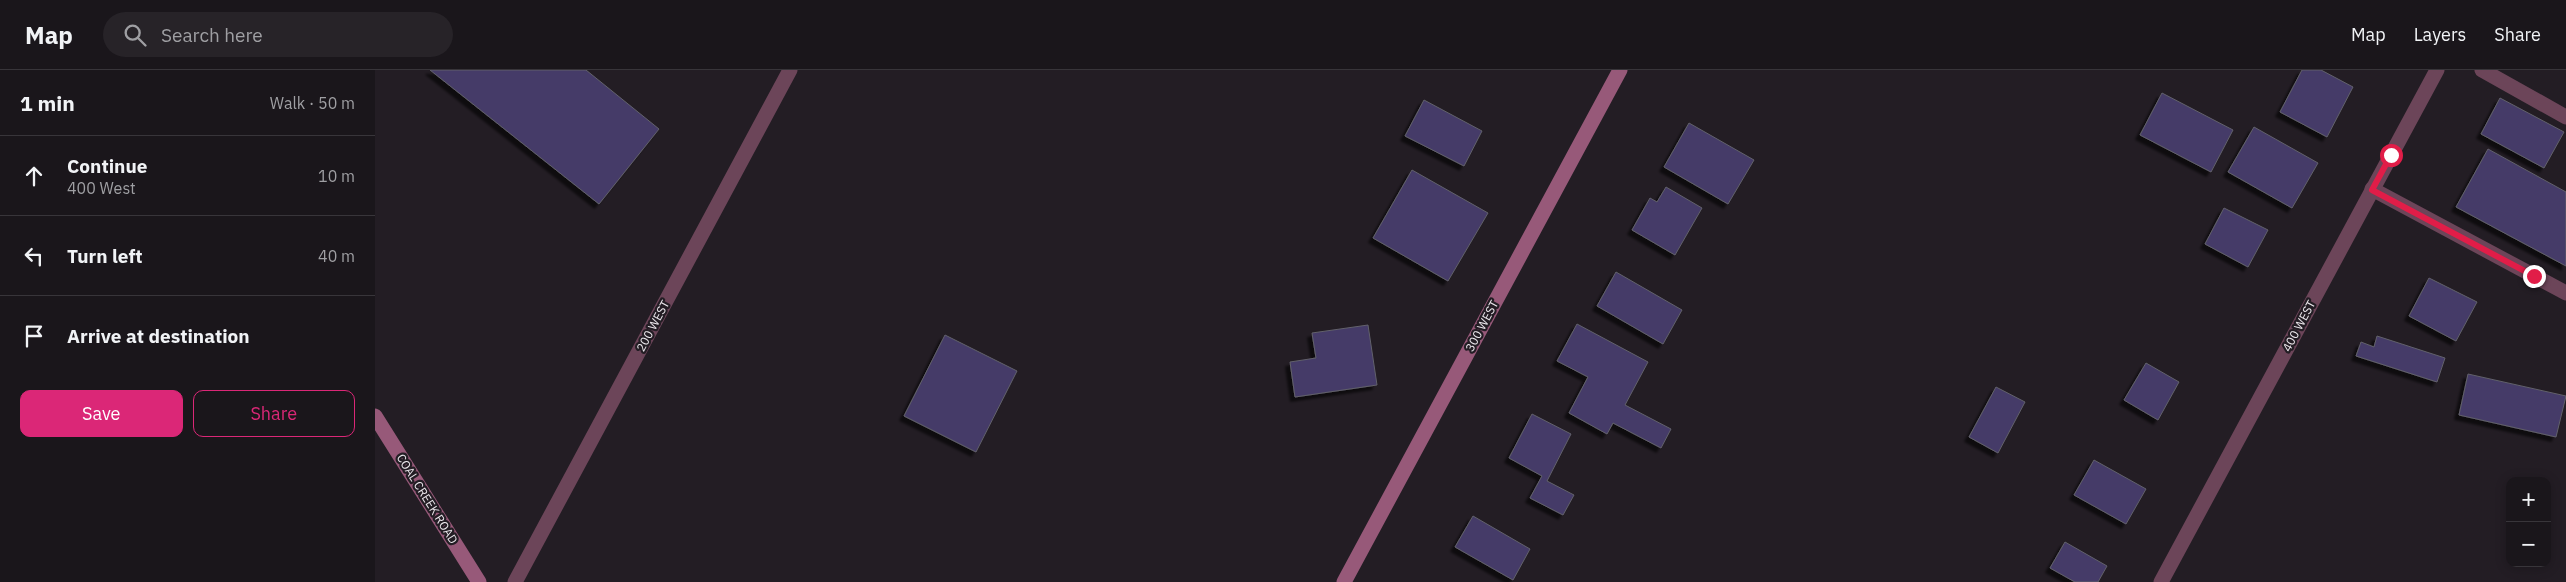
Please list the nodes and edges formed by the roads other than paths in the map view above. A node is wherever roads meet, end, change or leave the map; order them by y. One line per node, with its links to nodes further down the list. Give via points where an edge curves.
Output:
1 (790, 70): 10 (street, 200 WEST)
2 (1620, 70): 11 (street, 300 WEST)
3 (2437, 70): 6 (street, 400 WEST)
4 (2482, 70): 5 (street)
5 (2566, 118)
6 (2372, 190): 7 (street); 12 (street, 400 WEST)
7 (2566, 293)
8 (375, 416): 9 (street, COAL CREEK ROAD)
9 (479, 582)
10 (515, 582)
11 (1344, 582)
12 (2161, 582)

